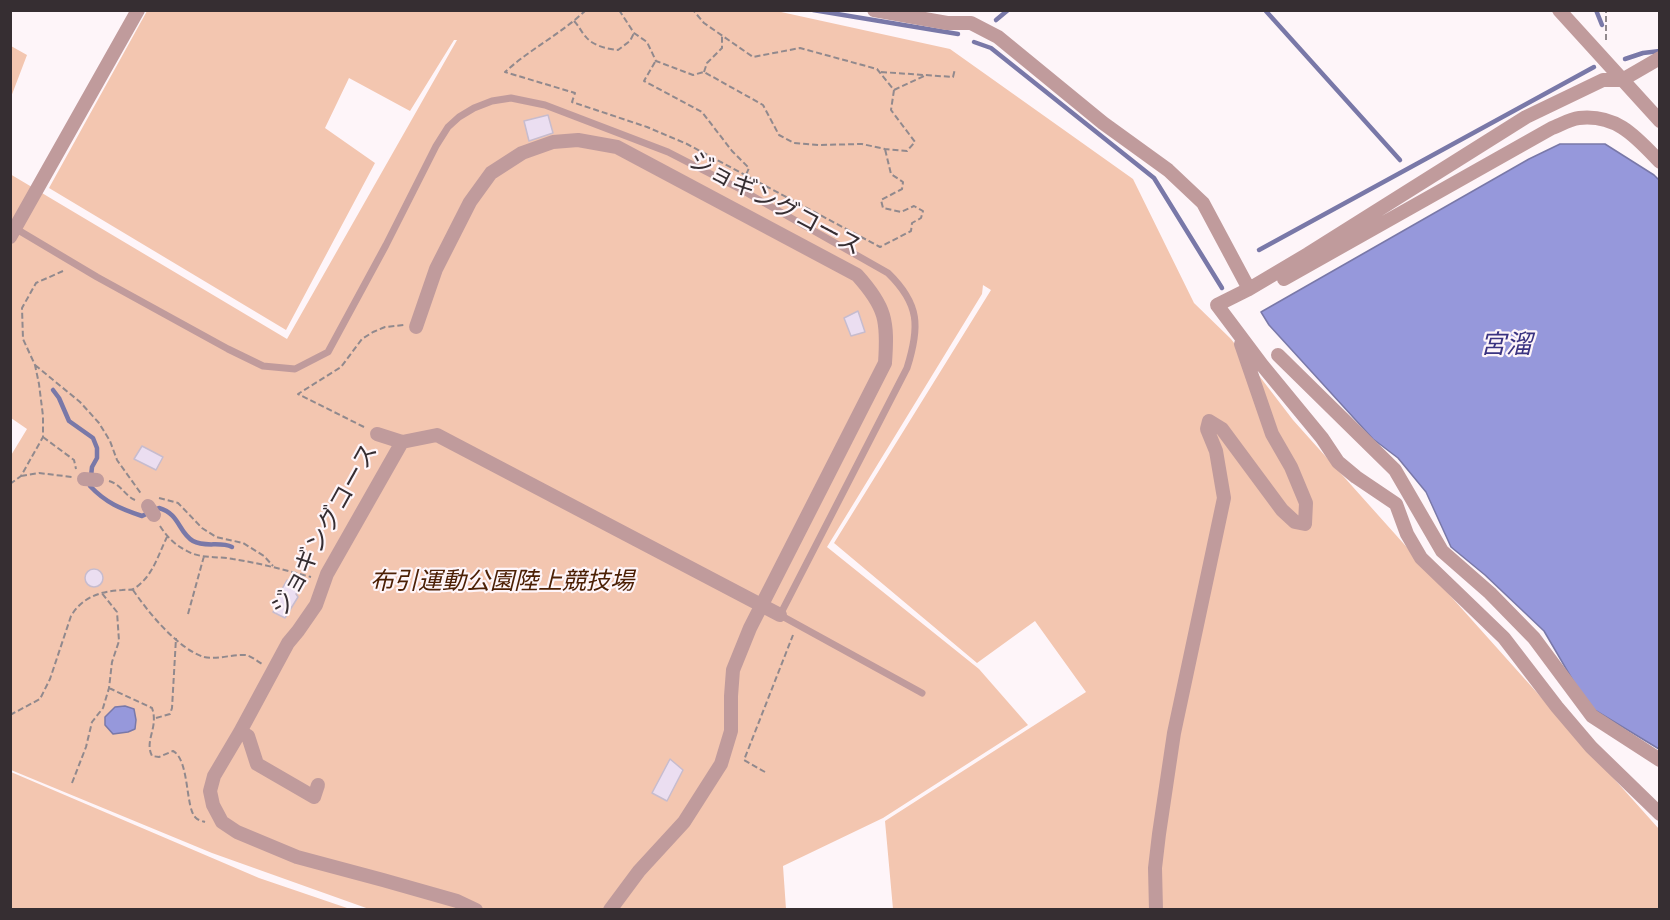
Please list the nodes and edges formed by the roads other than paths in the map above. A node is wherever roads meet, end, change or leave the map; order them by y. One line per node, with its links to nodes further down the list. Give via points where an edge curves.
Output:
1 (138, 10): 8 (street)
2 (874, 10): 9 (street, via 971,23 998,37 1168,170 1203,203)
3 (1559, 10): 5 (street)
4 (1659, 58): 5 (street)
5 (1622, 80): 6 (street); 9 (street, via 1603,80 1526,117)
6 (1659, 121)
7 (1659, 162): 10 (street, via 1632,133 1605,119 1578,118 1552,128)
8 (12, 230): 17 (lane, via 262,366 295,369 327,352 436,146 459,117 492,101 529,101 669,152 888,273 902,288 913,310 917,334 907,368)
9 (1249, 289): 12 (street, via 1217,305)
10 (1241, 303)
11 (416, 327): 16 (street, ジョギングコース, via 436,268 470,202 491,173 522,153 553,142 578,140 617,147 857,275 875,295 884,315 885,363)
12 (1236, 328): 22 (street, via 1338,462 1396,504 1421,558 1504,638 1591,747); 25 (street, via 1272,434 1306,503 1305,524 1295,522 1282,510 1222,429 1209,421 1207,429 1216,451 1224,498 1174,733 1155,867)
13 (1278, 355): 20 (street, via 1395,470 1442,551 1534,638 1592,716)
14 (377, 434): 15 (street)
15 (402, 442): 16 (street, ジョギングコース, via 437,435); 19 (street, ジョギングコース, via 327,574 316,605 272,669)
16 (762, 605): 17 (street, ジョギングコース); 24 (street, ジョギングコース, via 733,670 731,731 721,764 684,822)
17 (780, 615): 18 (lane)
18 (922, 693)
19 (240, 732): 21 (street, via 248,736 257,764 314,796); 23 (street, ジョギングコース, via 217,769 210,791 222,822 297,857)
20 (1659, 760)
21 (318, 785)
22 (1659, 814)
23 (476, 909)
24 (609, 909)
25 (1156, 909)

